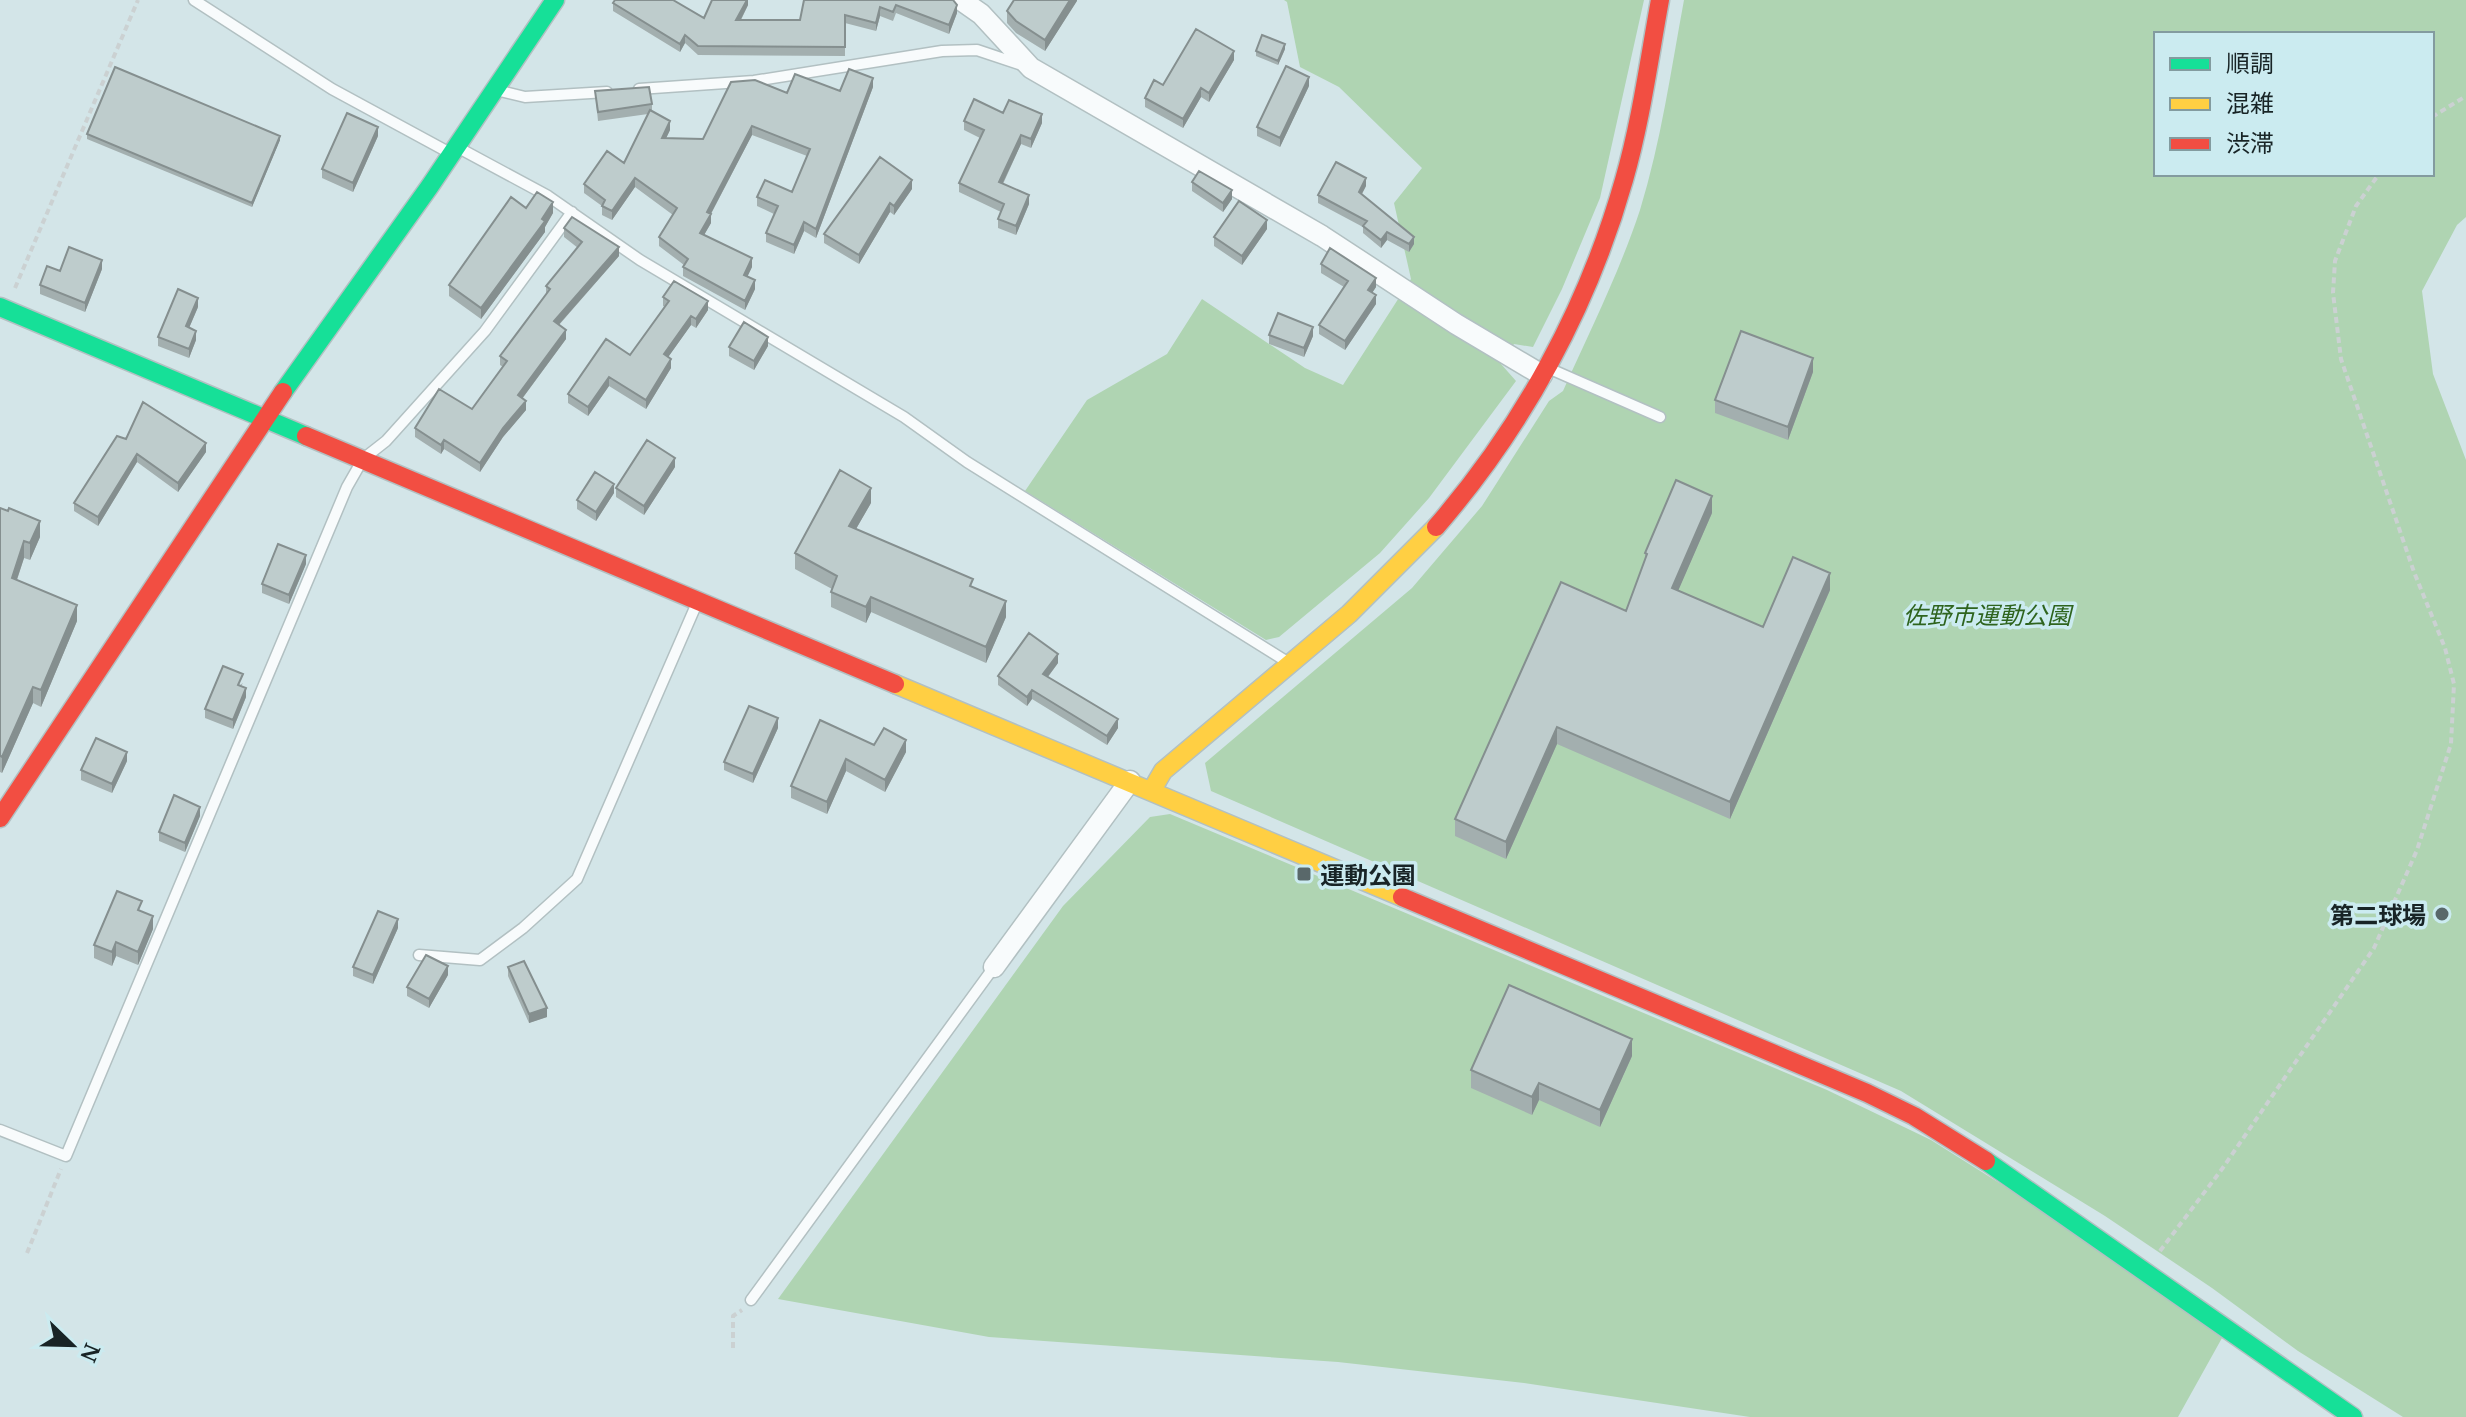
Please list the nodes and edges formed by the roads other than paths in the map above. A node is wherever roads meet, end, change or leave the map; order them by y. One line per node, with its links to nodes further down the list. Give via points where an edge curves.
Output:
1 (194, 0): 7 (lane, via 332,89)
2 (555, 0): 6 (street)
3 (961, 0): 5 (street)
4 (1660, 0): 10 (street, via 1618,201 1584,292)
5 (1031, 68): 6 (lane, via 977,50 942,51 754,81 539,96); 10 (street, via 1322,236 1456,324)
6 (494, 89): 7 (street)
7 (454, 150): 8 (lane); 12 (street)
8 (572, 212): 13 (lane, via 466,353); 15 (lane, via 640,260 904,417 967,462)
9 (2, 313): 12 (street)
10 (1544, 371): 11 (lane); 15 (street, via 1513,425 1454,506 1376,590)
11 (1660, 417)
12 (267, 418): 13 (street); 18 (street)
13 (363, 459): 14 (street); 21 (lane, via 66,1156)
14 (698, 602): 16 (street); 19 (lane, via 577,879 480,960)
15 (1291, 664): 17 (street, via 1163,771)
16 (1130, 781): 17 (street); 20 (street)
17 (1152, 790): 23 (street, via 1878,1099 1990,1163)
18 (0, 818)
19 (419, 955)
20 (994, 967): 22 (lane)
21 (0, 1130)
22 (751, 1300)
23 (2353, 1417)

